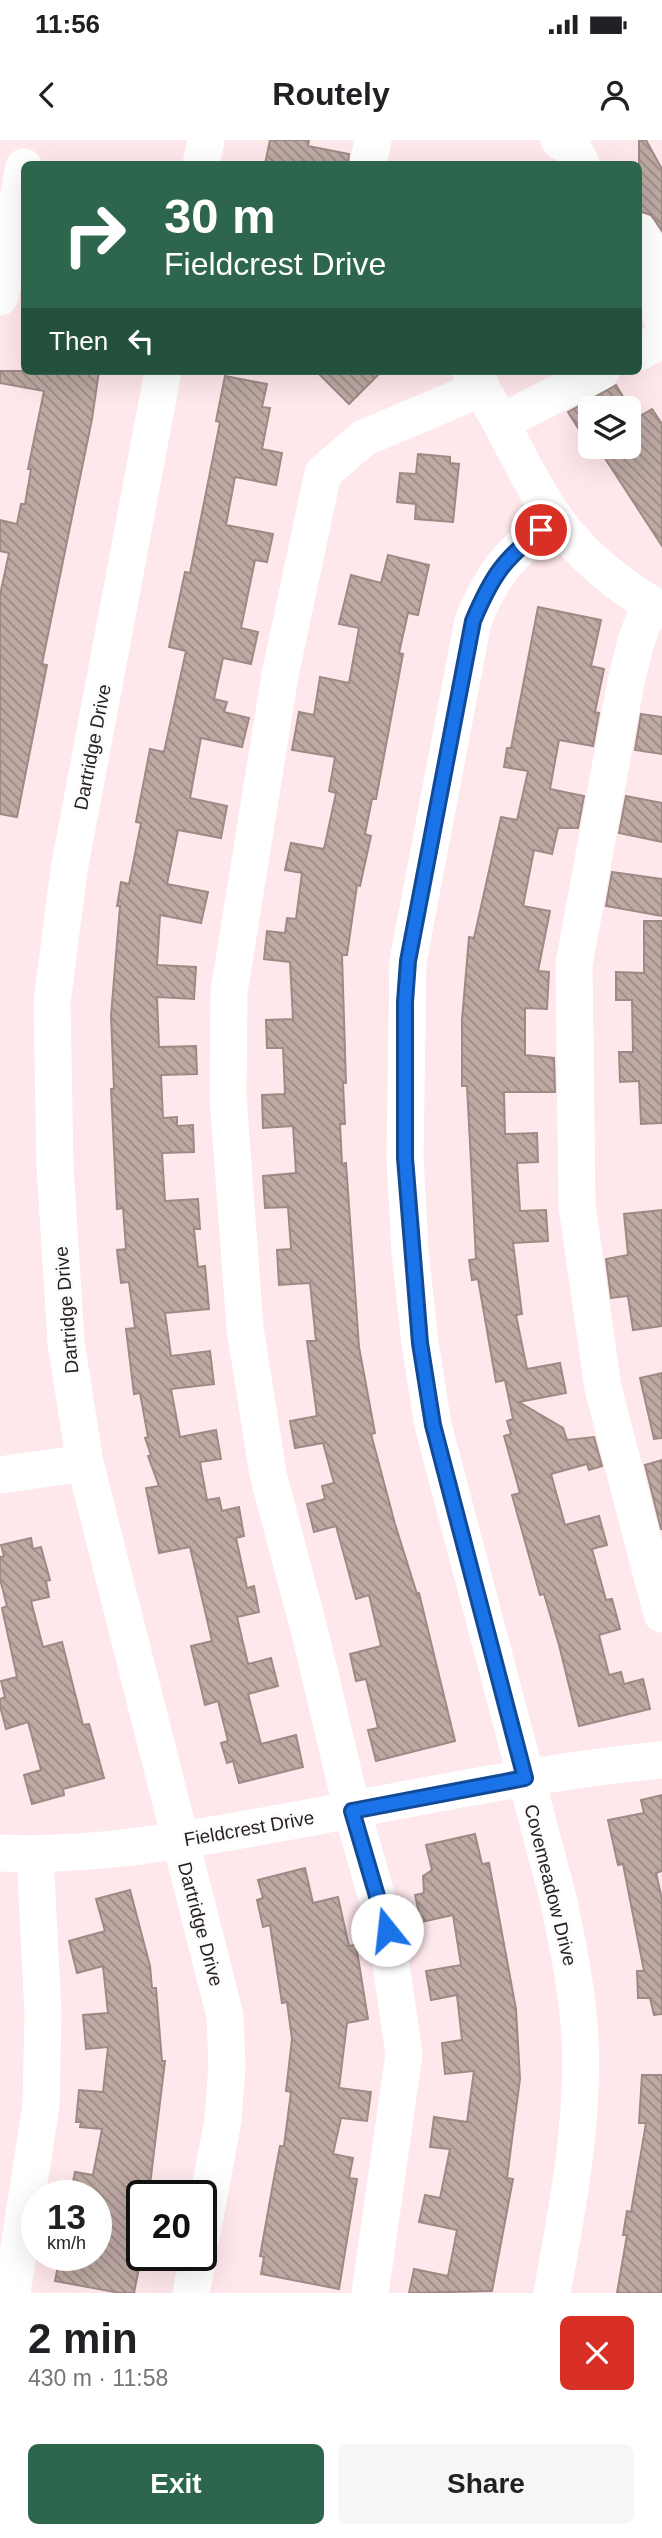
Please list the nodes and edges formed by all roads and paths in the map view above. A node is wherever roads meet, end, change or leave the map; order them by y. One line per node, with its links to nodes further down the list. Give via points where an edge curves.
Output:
1 (30, 140): 6 (street)
2 (206, 140): 7 (street)
3 (373, 140): 8 (street)
4 (559, 140): 9 (street, via 574,150)
5 (590, 140): 10 (street)
6 (25, 161)
7 (202, 161)
8 (369, 161)
9 (580, 161)
10 (601, 161)
11 (0, 164): 12 (street)
12 (21, 167)
13 (21, 183): 17 (street)
14 (642, 238): 16 (street)
15 (642, 276): 18 (street, via 659,307)
16 (662, 276)
17 (0, 298)
18 (657, 336)
19 (162, 375): 25 (street, Dartridge Drive, via 69,870 52,1002 55,1167 66,1343)
20 (593, 375): 22 (street)
21 (476, 379): 22 (street); 30 (street, via 365,438 323,473 280,675 229,992 228,1097 245,1328 268,1474)
22 (502, 422): 23 (street)
23 (555, 519): 24 (street, via 615,580); 29 (street, Covemeadow Drive, via 507,558 487,586 473,621 408,961 405,1002 405,1158 420,1343 433,1425)
24 (656, 607): 27 (street, via 636,641 626,682 574,964 573,1032 577,1206 593,1335)
25 (85, 1463): 26 (street); 31 (street, Dartridge Drive)
26 (0, 1475)
27 (662, 1614)
28 (662, 1759): 29 (street, Fieldcrest Drive)
29 (525, 1778): 30 (street, Fieldcrest Drive); 38 (street, Covemeadow Drive, via 559,1902 580,2040 572,2184)
30 (352, 1811): 31 (street, Fieldcrest Drive); 37 (street, via 387,1930 404,2054)
31 (178, 1841): 32 (street, Fieldcrest Drive); 33 (street, Dartridge Drive, via 225,2016 223,2120)
32 (18, 1854): 35 (street, via 43,2013 41,2105)
33 (212, 2180)
34 (195, 2271): 36 (street)
35 (12, 2293)
36 (191, 2293)
37 (370, 2293)
38 (552, 2293)

